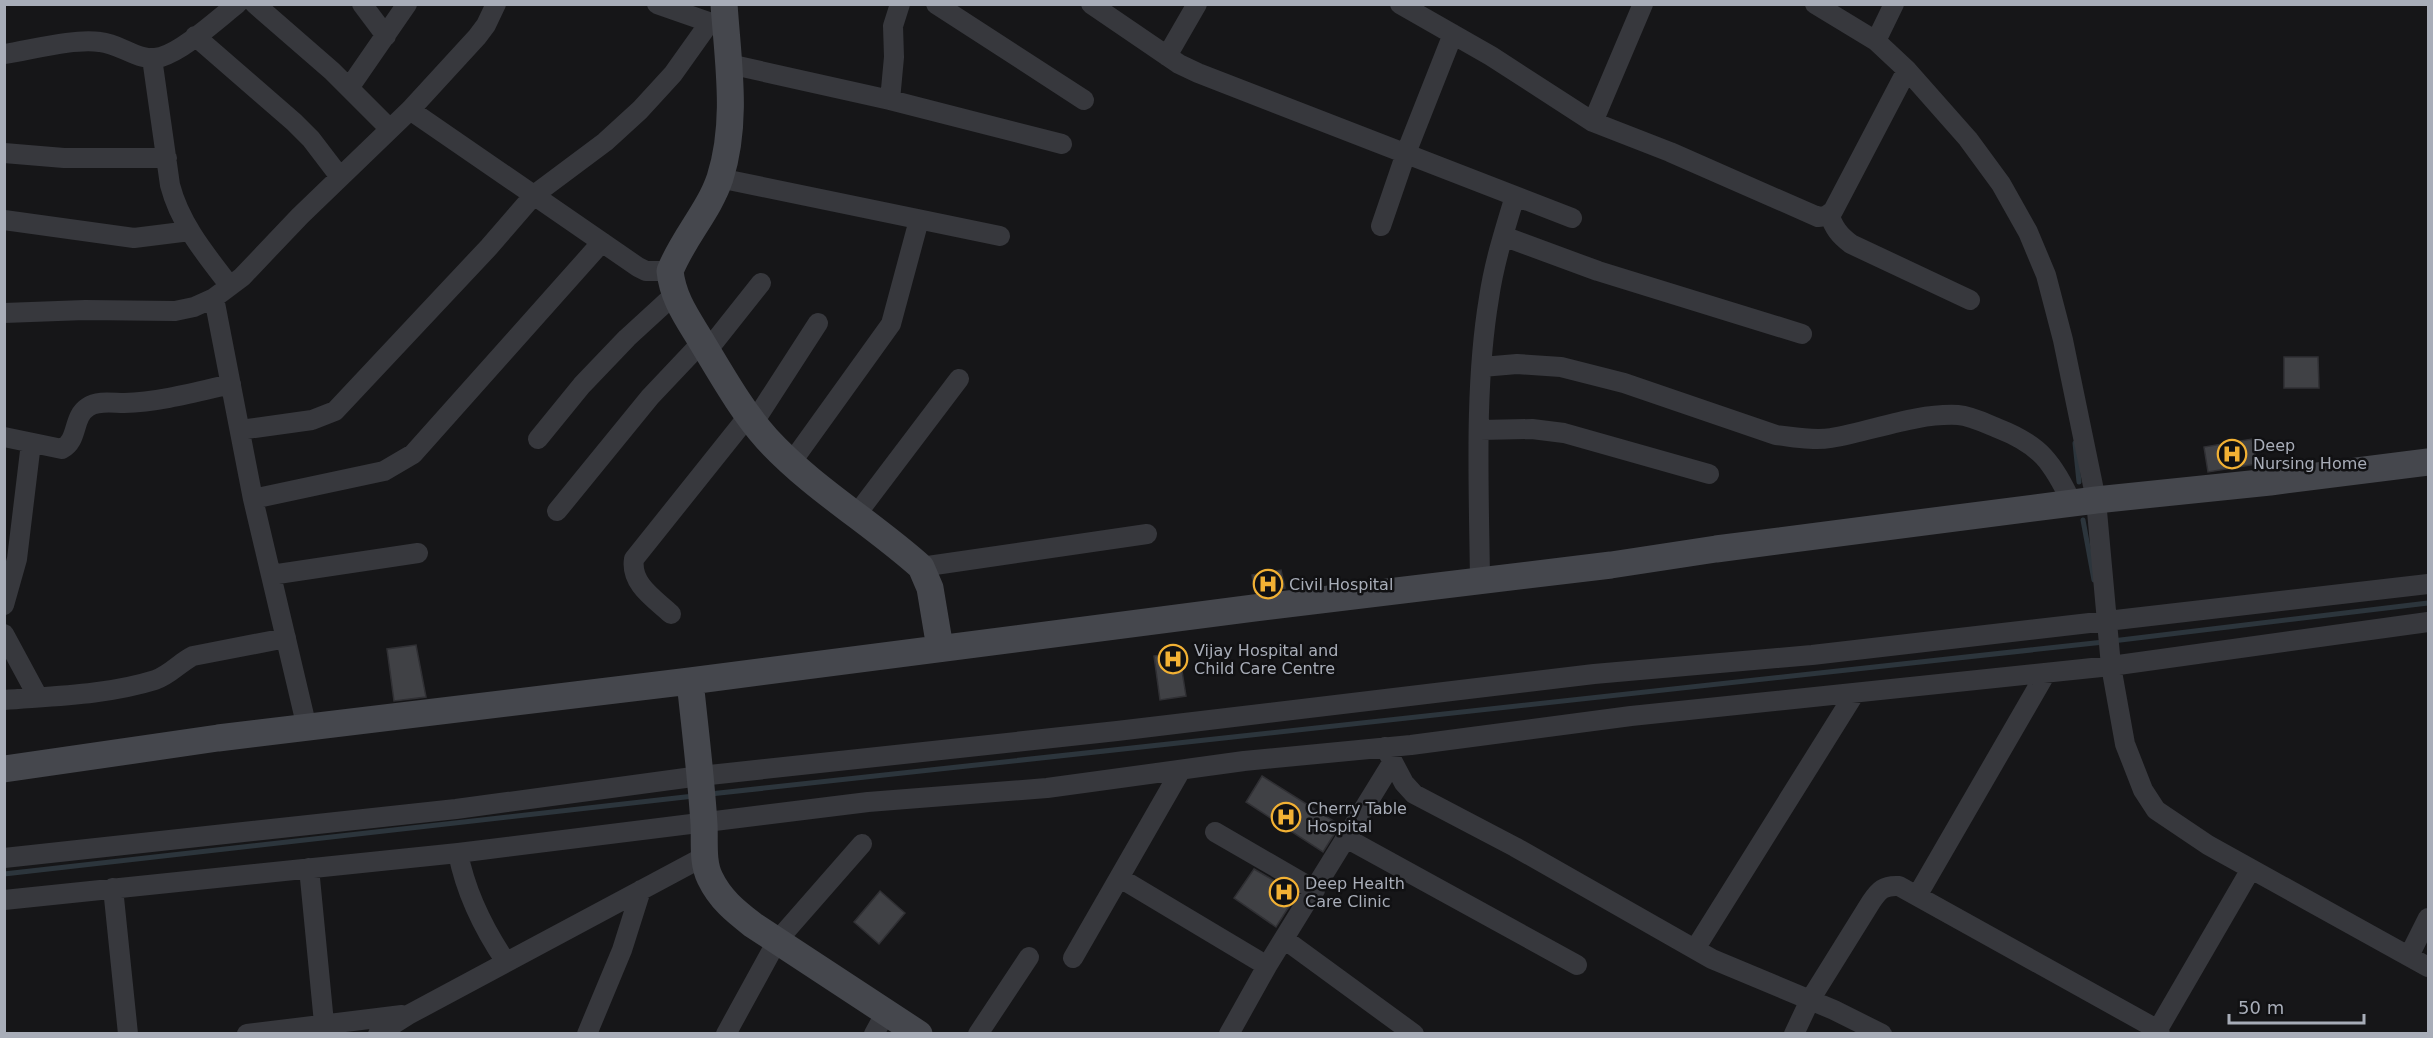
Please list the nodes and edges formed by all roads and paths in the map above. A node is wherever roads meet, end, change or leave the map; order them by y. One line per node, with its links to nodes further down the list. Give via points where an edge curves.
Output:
1 (237, 4): 17 (street)
2 (255, 4): 25 (street)
3 (362, 4): 18 (street)
4 (407, 4): 18 (street)
5 (496, 4): 28 (street, via 486,25)
6 (657, 4): 15 (street)
7 (900, 4): 26 (street, via 893,26)
8 (936, 4): 27 (street)
9 (1091, 4): 21 (street)
10 (1197, 4): 21 (street)
11 (1400, 4): 16 (street)
12 (1643, 4): 29 (street)
13 (1815, 4): 19 (street)
14 (1894, 4): 19 (street)
15 (720, 18): 23 (street); 37 (street, via 640,110 605,142)
16 (1453, 34): 29 (street); 33 (street)
17 (195, 36): 22 (street, via 172,52); 35 (street, via 294,122)
18 (386, 36): 25 (street)
19 (1876, 41): 24 (street)
20 (4, 54): 22 (street, via 88,41)
21 (1167, 56): 33 (street, via 1198,73)
22 (152, 58): 34 (street)
23 (729, 64): 26 (street); 36 (street, via 729,135)
24 (1907, 70): 39 (street); 69 (street, via 1968,139 2001,184 2046,274 2063,339)
25 (349, 88): 30 (street)
26 (890, 100): 31 (street)
27 (1084, 100)
28 (410, 110): 30 (street); 37 (street)
29 (1593, 122): 39 (street, via 1804,212 1818,217)
30 (390, 129): 35 (street)
31 (1062, 144)
32 (4, 153): 34 (street, via 64,158)
33 (1406, 153): 38 (street); 43 (street)
34 (167, 158): 44 (street, via 175,203)
35 (340, 177): 50 (street, via 242,277)
36 (719, 178): 42 (street); 48 (street, via 675,257)
37 (534, 195): 47 (street); 60 (street, via 335,411 312,420)
38 (1515, 196): 40 (street); 45 (street)
39 (1829, 214): 51 (street, via 1840,236 1851,244)
40 (1572, 218)
41 (4, 220): 44 (street, via 134,238)
42 (919, 220): 46 (street); 66 (street, via 891,324)
43 (1381, 226)
44 (190, 231): 50 (street)
45 (1503, 236): 54 (street, via 1598,271); 56 (street, via 1489,298)
46 (1000, 237)
47 (602, 242): 48 (street, via 646,271); 68 (street, via 413,454 384,471)
48 (672, 282): 55 (street, via 683,313); 63 (street)
49 (761, 283): 55 (street)
50 (222, 292): 52 (street, via 194,307 175,311); 58 (street)
51 (1970, 300)
52 (4, 313)
53 (818, 322): 59 (street)
54 (1802, 334)
55 (705, 346): 59 (street); 70 (street, via 650,398)
56 (1482, 367): 61 (street); 69 (street, via 1561,367 1624,383 1776,435 1802,438 1829,438 1895,423 1960,415 2019,437 2045,456)
57 (958, 379): 71 (street)
58 (231, 384): 60 (street); 64 (street, via 155,400 94,404 79,415 69,445 62,449)
59 (752, 419): 66 (street); 79 (street, via 634,559 635,578)
60 (240, 430): 68 (street)
61 (1480, 430): 67 (street, via 1564,433); 76 (street)
62 (4, 437): 64 (street)
63 (538, 439)
64 (31, 443): 78 (street, via 18,559)
65 (2428, 462): 69 (street)
66 (791, 463): 71 (street)
67 (1709, 474)
68 (253, 499): 75 (street)
69 (2084, 502): 76 (street); 83 (street)
70 (557, 511)
71 (856, 515): 74 (street)
72 (1147, 534): 74 (street)
73 (418, 554): 75 (street)
74 (921, 567): 84 (street, via 930,588)
75 (271, 575): 82 (street)
76 (1480, 581): 84 (street)
77 (2428, 584): 83 (street)
78 (4, 605)
79 (671, 614)
80 (2428, 622): 83 (street)
81 (4, 634): 88 (street)
82 (286, 639): 88 (street, via 194,656 156,680); 90 (street)
83 (2110, 644): 85 (street); 94 (street, via 1812,655 1594,674 1117,731); 102 (street, via 2125,744 2143,790 2156,810)
84 (940, 648): 86 (street)
85 (2046, 673): 87 (street); 107 (street)
86 (690, 681): 90 (street); 94 (street)
87 (1855, 693): 91 (street, via 1631,716); 112 (street)
88 (38, 697): 89 (street)
89 (4, 700)
90 (307, 728): 92 (street)
91 (1388, 755): 93 (street, via 1244,761); 96 (street); 112 (street, via 1414,794)
92 (4, 769)
93 (1182, 770): 94 (street, via 1047,788 868,802); 103 (street)
94 (702, 796): 98 (street); 99 (street); 100 (street, via 456,809)
95 (1215, 832): 106 (street)
96 (1346, 838): 106 (street); 117 (street)
97 (862, 844): 111 (street)
98 (459, 853): 101 (street); 116 (street, via 473,904 486,933)
99 (705, 856): 105 (street); 111 (street, via 708,876 718,894)
100 (4, 858)
101 (309, 868): 104 (street); 122 (street)
102 (2251, 869): 114 (street); 125 (street)
103 (1120, 878): 115 (street); 118 (street)
104 (113, 888): 108 (street); 126 (street)
105 (641, 890): 116 (street); 129 (street, via 622,950)
106 (1315, 890): 110 (street)
107 (1917, 896): 120 (street, via 1899,886 1887,885 1878,890); 125 (street)
108 (4, 900)
109 (2428, 918): 114 (street)
110 (1284, 939): 118 (street); 134 (street)
111 (777, 941): 123 (street); 130 (street)
112 (1695, 949): 120 (street)
113 (1029, 957): 132 (street)
114 (2409, 957): 119 (street)
115 (1073, 958)
116 (506, 962): 121 (street)
117 (1577, 965)
118 (1267, 966): 133 (street)
119 (2428, 968)
120 (1810, 1000): 135 (street); 136 (street)
121 (408, 1015): 122 (street); 128 (street)
122 (324, 1023): 124 (street)
123 (880, 1023): 131 (street)
124 (275, 1032): 127 (street)
125 (2158, 1032)
126 (128, 1034)
127 (247, 1034)
128 (378, 1034)
129 (586, 1034)
130 (726, 1034)
131 (919, 1034)
132 (978, 1034)
133 (1229, 1034)
134 (1414, 1034)
135 (1794, 1034)
136 (1882, 1034)

